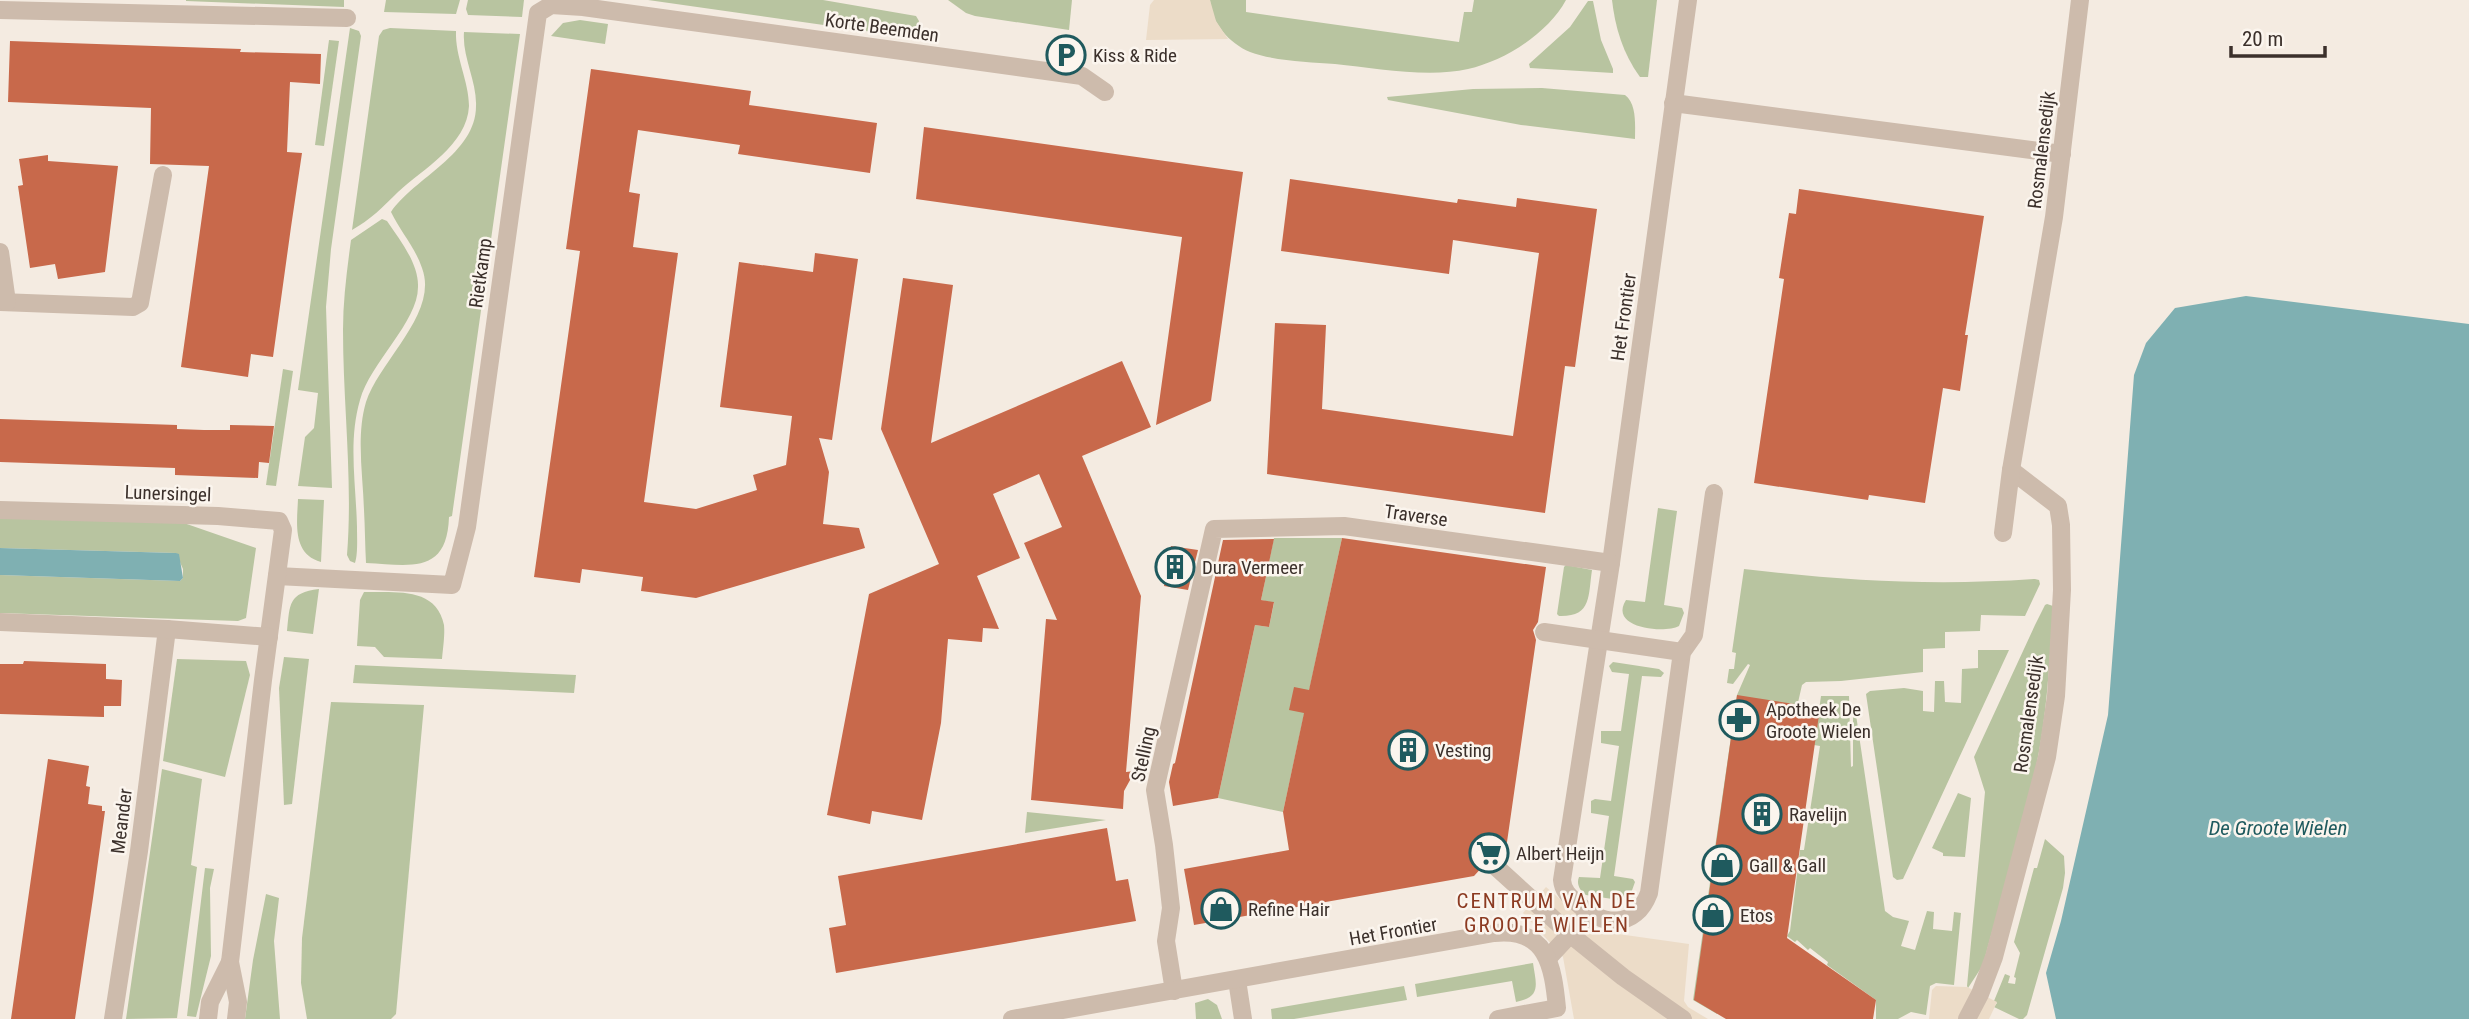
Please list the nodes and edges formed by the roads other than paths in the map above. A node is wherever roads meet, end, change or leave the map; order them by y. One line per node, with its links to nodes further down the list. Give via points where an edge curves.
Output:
1 (1688, 0): 7 (street, Het Frontier)
2 (2080, 0): 8 (street, Rosmalensedijk)
3 (0, 10): 4 (street)
4 (347, 18)
5 (536, 26): 6 (street, Korte Beemden, via 538,13 551,5 583,7 1082,76); 18 (street, Rietkamp, via 467,527 452,586)
6 (1105, 92)
7 (1673, 103): 8 (street); 17 (street, Het Frontier)
8 (2062, 154): 12 (street, Rosmalensedijk)
9 (163, 175): 11 (street, via 141,303 133,307)
10 (0, 252): 11 (street)
11 (4, 302)
12 (2011, 470): 16 (street, Rosmalensedijk); 39 (street, Rosmalensedijk, via 2059,506 2062,590 2056,696 2047,757 1994,957)
13 (1714, 494): 24 (street, via 1694,635)
14 (0, 510): 18 (street, Lunersingel, via 279,521 283,530)
15 (1214, 529): 17 (street, Traverse, via 1345,526); 31 (street, Stelling, via 1155,790 1171,908 1166,941)
16 (2003, 533)
17 (1611, 563): 23 (street, Het Frontier)
18 (277, 576): 22 (street, Lunersingel)
19 (0, 622): 20 (street)
20 (167, 629): 22 (street); 32 (street, Meander)
21 (1544, 632): 23 (street)
22 (269, 637): 29 (street)
23 (1599, 639): 24 (street); 26 (street, Het Frontier, via 1562,884 1566,894)
24 (1682, 652): 26 (street, via 1649,893 1636,915 1626,920)
25 (1495, 866): 27 (street)
26 (1589, 914): 27 (street)
27 (1571, 935): 28 (street); 38 (street)
28 (1548, 958): 30 (street, Het Frontier, via 1532,939 1503,932); 37 (street, via 1557,1008)
29 (230, 962): 33 (street, via 210,1002); 34 (street)
30 (1237, 980): 31 (street, Het Frontier); 36 (street)
31 (1174, 991): 35 (street, Het Frontier)
32 (113, 1019)
33 (208, 1019)
34 (236, 1019)
35 (1012, 1019)
36 (1244, 1019)
37 (1498, 1019)
38 (1683, 1019)
39 (1967, 1019)

